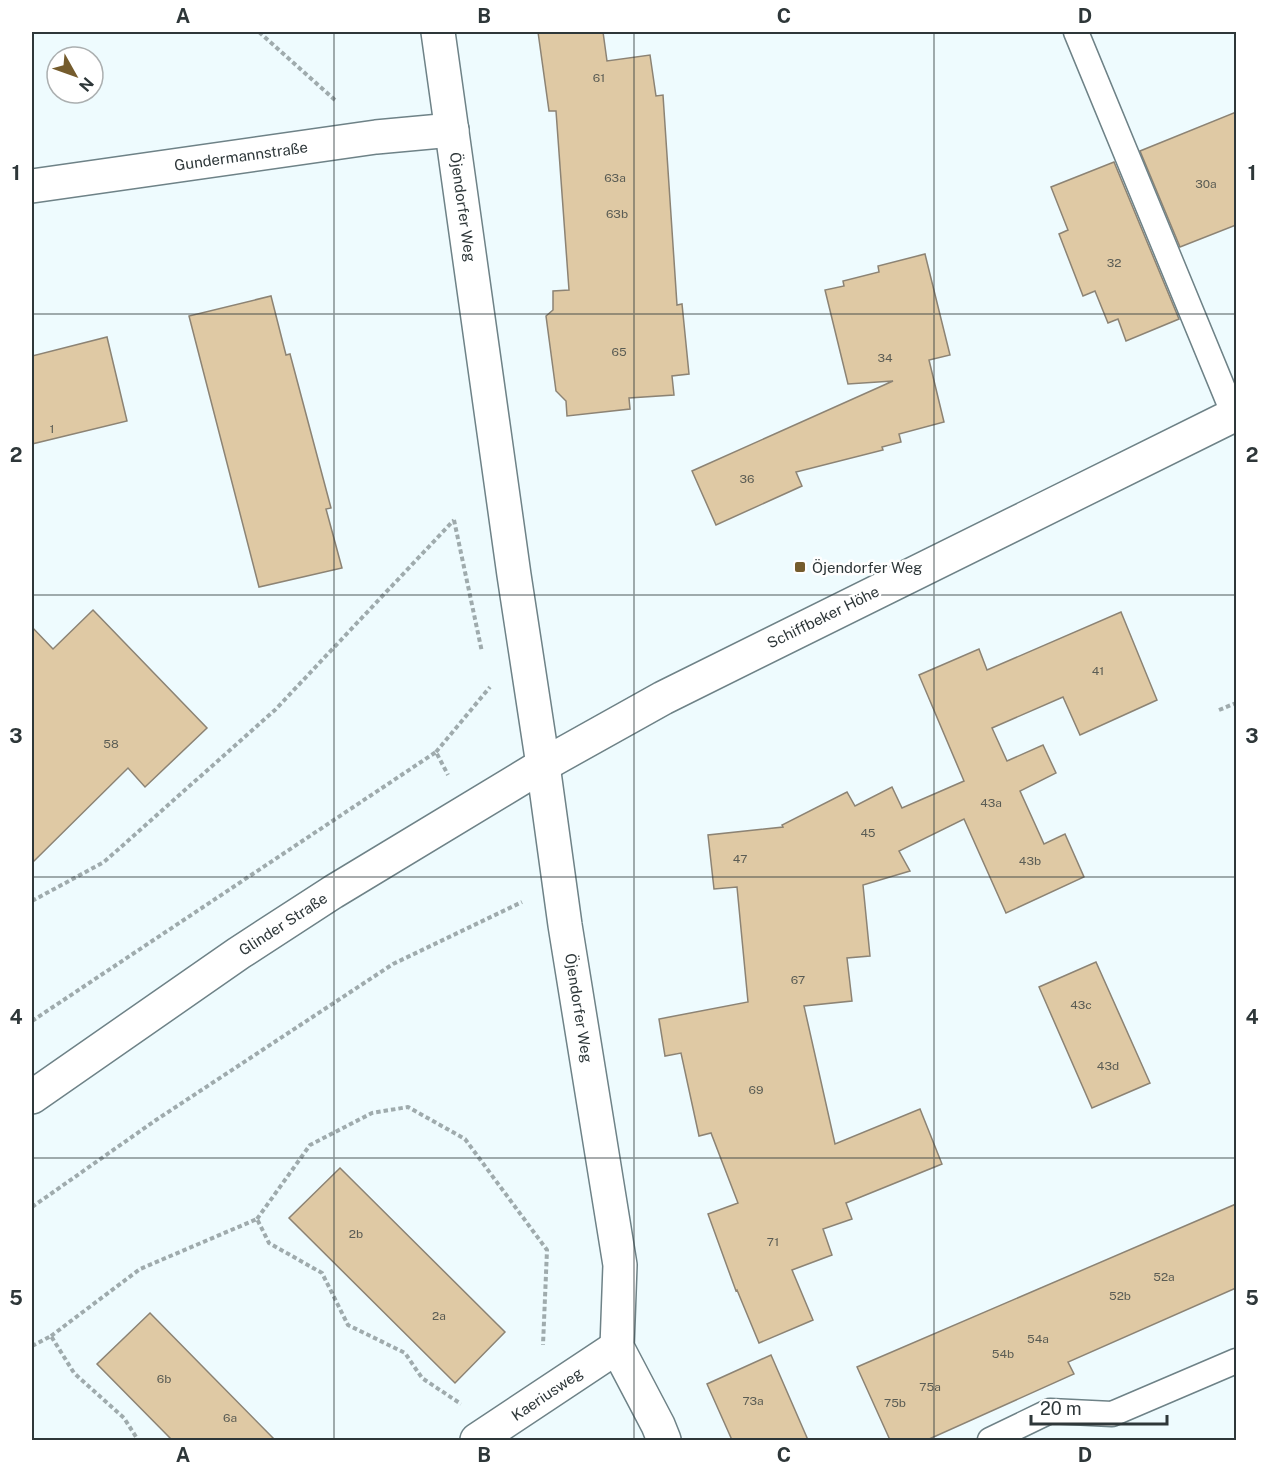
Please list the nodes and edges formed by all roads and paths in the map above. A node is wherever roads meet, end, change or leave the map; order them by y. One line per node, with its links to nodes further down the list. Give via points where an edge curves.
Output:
1 (259, 32): 5 (path)
2 (438, 32): 4 (street, Öjendorfer Weg)
3 (1076, 32): 7 (lane)
4 (452, 130): 5 (street, Gundermannstraße); 13 (street, Öjendorfer Weg)
5 (375, 137): 6 (street, Gundermannstraße)
6 (32, 186)
7 (1235, 414): 13 (street, Schiffbeker Höhe, via 663,698)
8 (482, 654): 16 (path, via 454,520 275,710 104,862)
9 (487, 677): 12 (path, via 489,688)
10 (1236, 703): 11 (path)
11 (1219, 710)
12 (436, 752): 14 (path); 17 (path)
13 (543, 765): 14 (street, Glinder Straße); 15 (street, Öjendorfer Weg)
14 (466, 811): 18 (street, Glinder Straße, via 248,947)
15 (559, 884): 19 (path, via 393,964); 23 (street, Öjendorfer Weg, via 620,1265)
16 (32, 901)
17 (32, 1021)
18 (32, 1097)
19 (32, 1207)
20 (257, 1219): 21 (path, via 140,1269); 24 (path, via 310,1144 372,1113 408,1107 465,1139 547,1250); 26 (path, via 269,1243 322,1273 348,1325 405,1353 422,1378)
21 (51, 1336): 22 (path); 27 (path, via 74,1373 124,1418)
22 (32, 1346)
23 (617, 1347): 28 (street, Kaeriusweg); 29 (street, Öjendorfer Weg)
24 (543, 1348)
25 (1236, 1361): 30 (lane, via 1112,1414 1050,1411)
26 (469, 1409)
27 (138, 1440)
28 (477, 1440)
29 (664, 1440)
30 (990, 1440)

